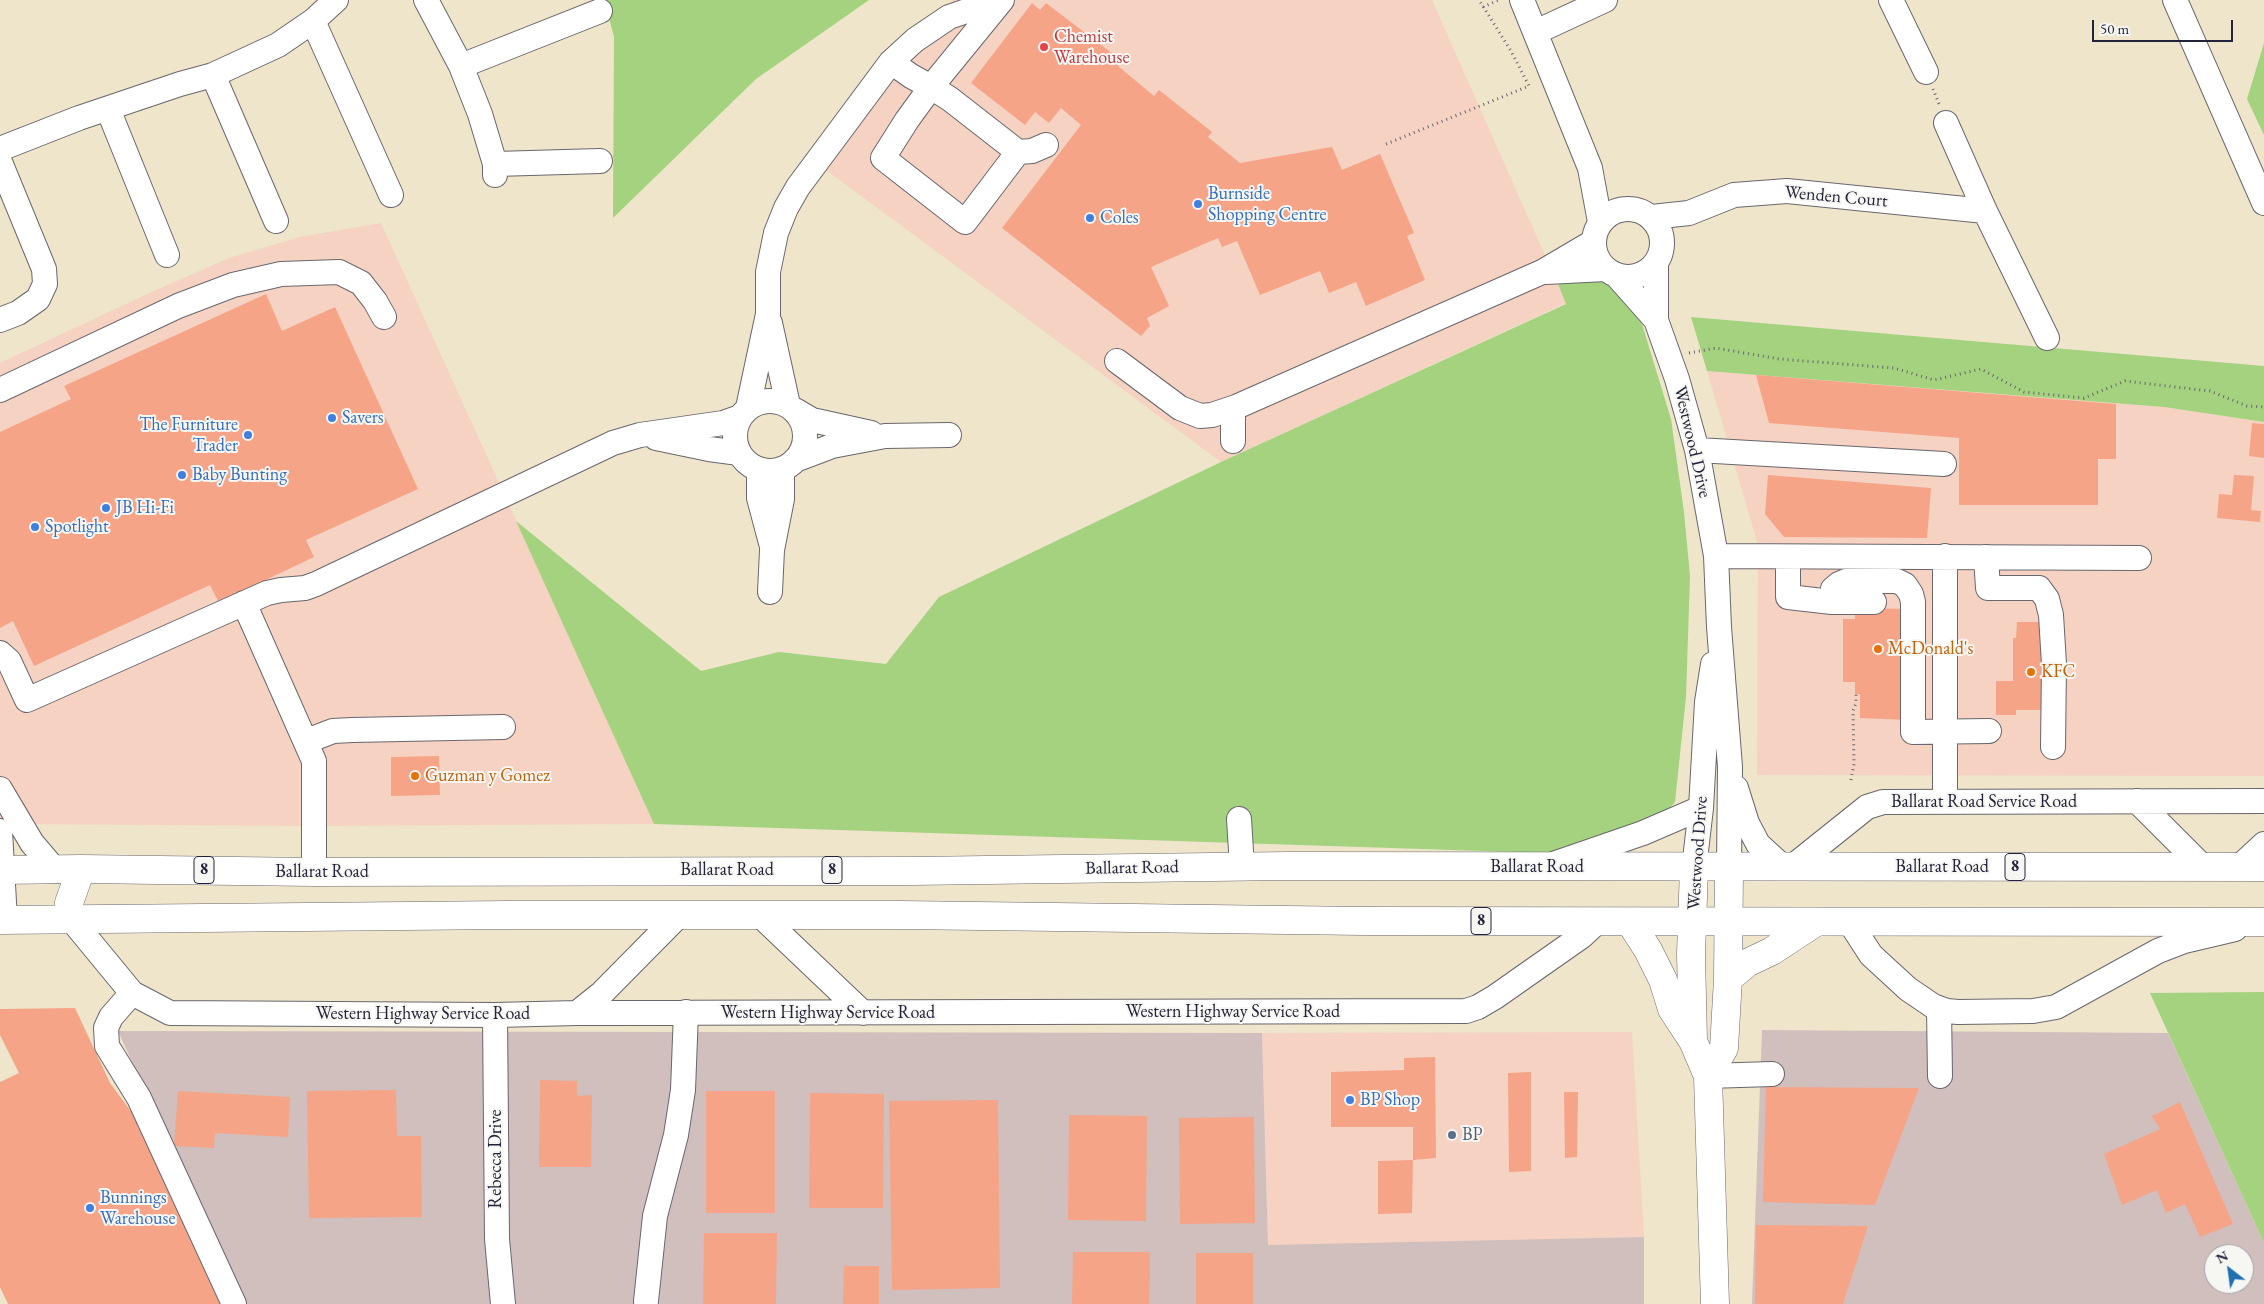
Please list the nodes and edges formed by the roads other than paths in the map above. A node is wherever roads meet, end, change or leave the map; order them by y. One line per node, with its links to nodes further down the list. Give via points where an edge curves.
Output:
1 (426, 0): 11 (street)
2 (1000, 0): 10 (street, via 949,17 915,40); 14 (street)
3 (1522, 0): 9 (street)
4 (1605, 0): 9 (street)
5 (1891, 0): 12 (street)
6 (2175, 0): 25 (street)
7 (326, 7): 13 (street, via 278,45); 23 (street)
8 (600, 11): 11 (street)
9 (1536, 32): 22 (street)
10 (891, 62): 14 (street); 37 (street, via 798,187 786,208 776,233 768,272)
11 (461, 66): 20 (street, via 480,114 495,170)
12 (1926, 72)
13 (213, 75): 15 (street); 30 (street)
14 (931, 87): 19 (street); 19 (street, via 880,163 965,222)
15 (108, 109): 18 (street); 33 (street)
16 (1946, 123): 27 (street)
17 (1046, 145): 19 (street)
18 (0, 149)
19 (1018, 152)
20 (600, 161)
21 (0, 162): 24 (street)
22 (1590, 168): 26 (street); 31 (street)
23 (391, 195)
24 (6, 196): 39 (street, via 44,269 54,280 38,299 18,313)
25 (2264, 203)
26 (1628, 208): 29 (street); 31 (street, via 1609,214)
27 (1986, 211): 28 (street, Wenden Court, via 1788,190 1734,195); 41 (street)
28 (1689, 213): 29 (street, Wenden Court); 32 (street, Wenden Court)
29 (1652, 217): 32 (street)
30 (276, 221)
31 (1597, 232): 35 (street); 36 (street, via 1598,260)
32 (1663, 238): 34 (street)
33 (167, 255)
34 (1656, 264): 36 (street, via 1636,277); 40 (street, Westwood Drive)
35 (1542, 272): 36 (street); 45 (street)
36 (1611, 273): 40 (street, Westwood Drive)
37 (768, 314): 44 (street); 46 (street)
38 (384, 316): 43 (street, via 361,283 339,272 281,274 233,285 178,306)
39 (0, 320)
40 (1656, 320): 51 (street, Westwood Drive)
41 (2048, 338)
42 (1117, 361): 45 (street, via 1189,413 1212,415)
43 (0, 390)
44 (791, 408): 46 (street, via 767,400); 49 (street, via 812,420); 53 (street, via 803,424 805,433 801,451)
45 (1233, 408): 50 (street)
46 (744, 412): 47 (street, via 723,423); 52 (street, via 734,434)
47 (640, 435): 52 (street); 65 (street, via 613,443 316,584 266,593)
48 (949, 435): 49 (street)
49 (885, 436): 53 (street, via 832,446)
50 (1233, 441)
51 (1698, 450): 54 (street); 57 (street, Westwood Drive)
52 (739, 452): 55 (street, via 744,460)
53 (789, 464): 55 (street, via 770,471); 56 (street)
54 (1944, 464)
55 (759, 469): 56 (street, via 759,498)
56 (772, 550): 62 (street)
57 (1716, 556): 59 (street); 66 (street, Westwood Drive)
58 (1945, 556): 59 (street); 60 (street); 70 (street)
59 (1788, 557): 63 (street, via 1788,597)
60 (1986, 557): 61 (street); 72 (street, via 1988,588 2039,588 2046,599 2051,615 2054,664)
61 (2139, 558)
62 (770, 592)
63 (1832, 602): 64 (street); 70 (street, via 1833,589 1846,582 1897,581 1905,585 1911,594 1914,623 1913,732)
64 (1874, 602)
65 (244, 603): 67 (street, via 27,700 9,660); 71 (street)
66 (1719, 628): 73 (street, Westwood Drive); 78 (street, Westwood Drive, via 1706,702)
67 (0, 653)
68 (503, 727): 71 (street, via 333,731)
69 (1989, 731): 70 (street)
70 (1945, 732): 75 (street)
71 (307, 741): 91 (street, via 315,772)
72 (2053, 747)
73 (1730, 767): 84 (street, via 1740,804 1758,844); 87 (street, Westwood Drive)
74 (0, 789): 89 (street, via 32,843)
75 (1946, 801): 76 (street, Ballarat Road Service Road); 84 (street, Ballarat Road Service Road, via 1883,802 1867,807)
76 (2137, 801): 77 (street, Ballarat Road Service Road); 85 (street)
77 (2264, 801)
78 (1701, 808): 83 (street, via 1643,833); 86 (street, Westwood Drive)
79 (1239, 819): 82 (street)
80 (0, 831): 90 (street)
81 (2264, 844): 88 (street)
82 (1242, 867): 83 (main road, Ballarat Road / 8); 91 (main road, Ballarat Road / 8)
83 (1544, 867): 86 (main road, Ballarat Road / 8)
84 (1787, 867): 85 (main road, Ballarat Road / 8); 87 (main road, Ballarat Road / 8)
85 (2203, 867): 88 (main road, Ballarat Road / 8)
86 (1694, 868): 87 (main road, Ballarat Road / 8); 96 (main road, Westwood Drive)
87 (1729, 868): 100 (main road, Westwood Drive)
88 (2251, 868)
89 (68, 869): 90 (main road, Ballarat Road / 8); 91 (main road, Ballarat Road / 8); 94 (main road)
90 (2, 870): 95 (street)
91 (314, 872)
92 (678, 916): 93 (main road, 8); 94 (main road, 8); 107 (street, via 602,993)
93 (761, 916): 98 (main road, 8); 108 (street)
94 (72, 919): 95 (main road, 8); 104 (street, Western Highway Service Road)
95 (3, 920)
96 (1693, 921): 99 (main road, 8); 100 (main road, 8); 110 (main road, Westwood Drive)
97 (1849, 921): 101 (main road, 8); 102 (main road, 8); 105 (street, via 1864,948 1877,961 1914,994)
98 (1597, 922): 99 (main road, 8); 108 (street, Western Highway Service Road, via 1582,936 1495,996 1466,1011)
99 (1630, 922): 110 (main road, via 1663,980 1672,1009)
100 (1729, 922): 101 (main road, 8); 103 (main road, Westwood Drive)
101 (1816, 922): 103 (main road, via 1747,963)
102 (2264, 922): 105 (street, via 2175,944 2056,1007 2025,1011 1958,1012)
103 (1728, 979): 112 (main road, Westwood Drive, via 1724,1048)
104 (132, 993): 109 (street, Western Highway Service Road, via 170,1013); 115 (street, via 111,1017 106,1028 107,1046 139,1098)
105 (1939, 1009): 113 (street)
106 (686, 1012): 107 (street, Western Highway Service Road); 108 (street, Western Highway Service Road); 114 (street, via 683,1090 676,1135 655,1216)
107 (577, 1013): 109 (street, Western Highway Service Road)
108 (862, 1013)
109 (496, 1015): 116 (street, Rebecca Drive, via 497,1239)
110 (1693, 1041): 112 (main road, Westwood Drive)
111 (1772, 1074): 112 (street)
112 (1708, 1076): 117 (main road, Westwood Drive)
113 (1940, 1076)
114 (646, 1302)
115 (234, 1304)
116 (503, 1304)
117 (1715, 1304)

